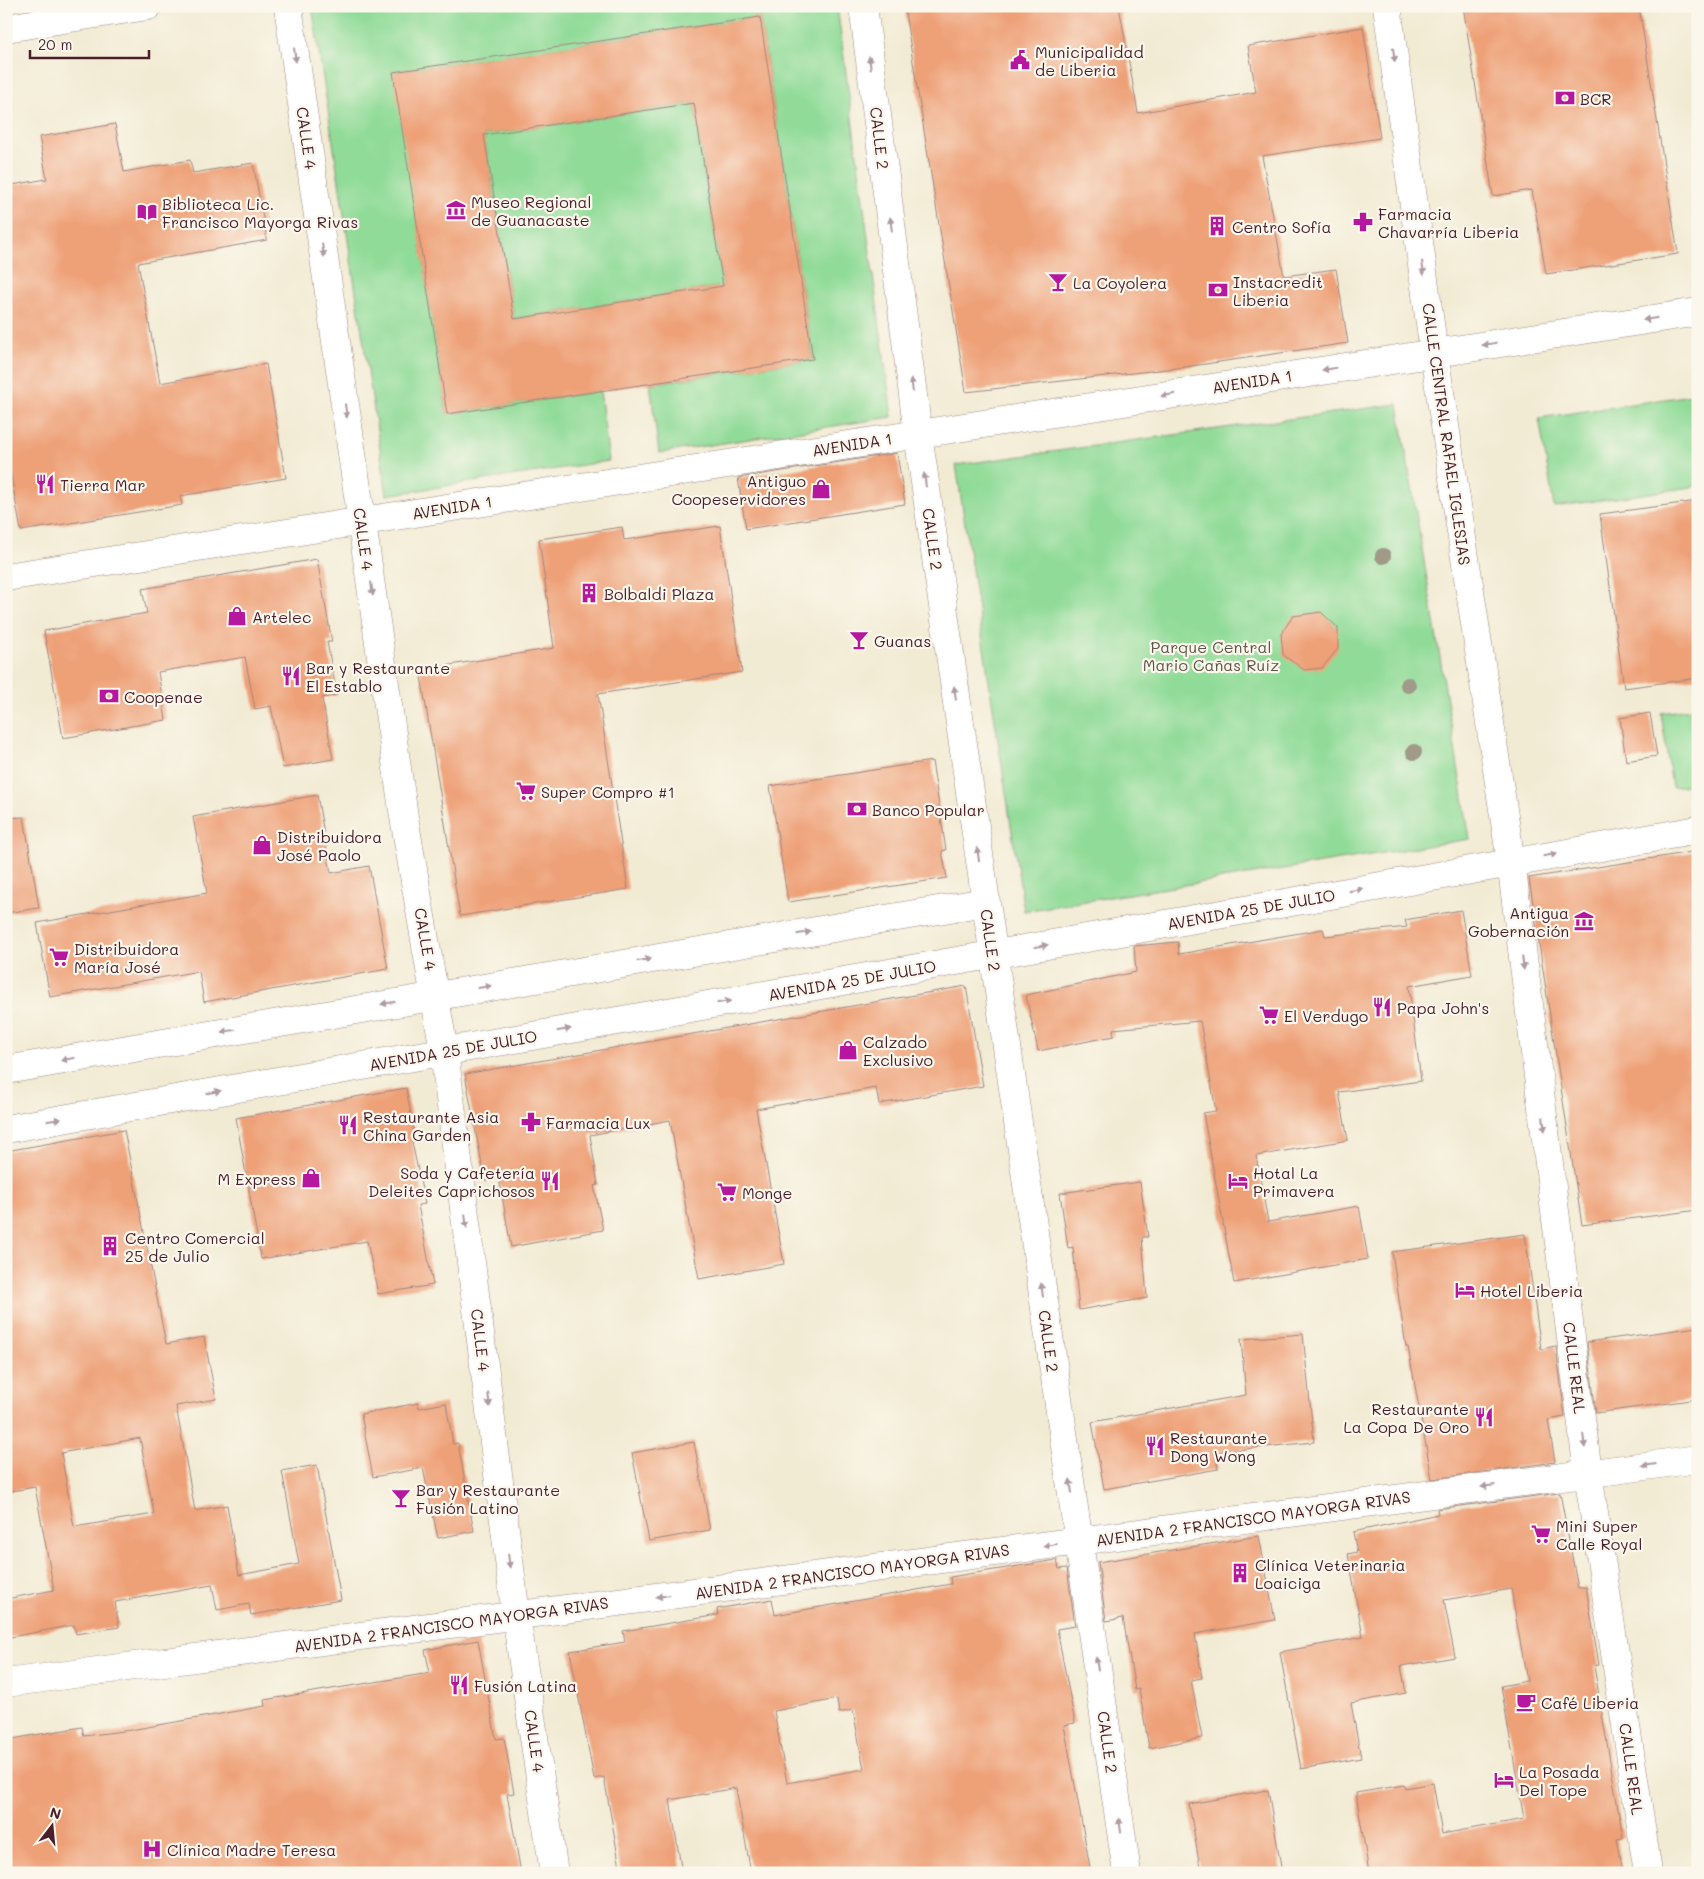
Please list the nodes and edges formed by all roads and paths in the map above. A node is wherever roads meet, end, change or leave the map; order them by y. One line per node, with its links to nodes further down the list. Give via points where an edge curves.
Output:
1 (148, 6): 5 (street)
2 (288, 6): 9 (street, CALLE 4, one-way to 9)
3 (863, 6): 8 (street, CALLE 2, one-way to 3)
4 (1387, 6): 7 (street, CALLE CENTRAL RAFAEL IGLESIAS, one-way to 7)
5 (6, 28)
6 (1698, 312): 7 (street, AVENIDA 1, one-way to 7)
7 (1434, 353): 8 (street, AVENIDA 1, one-way to 8); 12 (street, CALLE CENTRAL RAFAEL IGLESIAS)
8 (918, 434): 9 (street, AVENIDA 1); 13 (street, CALLE 2, one-way to 8)
9 (362, 521): 10 (street, AVENIDA 1); 15 (street, CALLE 4, one-way to 15, via 404,818)
10 (6, 577)
11 (1698, 830): 12 (street, AVENIDA 25 DE JULIO, one-way to 11)
12 (1511, 862): 14 (street, AVENIDA 25 DE JULIO, one-way to 12); 20 (street, CALLE REAL, one-way to 20)
13 (985, 902): 14 (street, CALLE 2); 15 (street, one-way to 13)
14 (993, 955): 16 (street, AVENIDA 25 DE JULIO, one-way to 14); 21 (street, CALLE 2, one-way to 14)
15 (436, 995): 16 (street, CALLE 4); 17 (street, one-way to 17)
16 (444, 1051): 18 (street, AVENIDA 25 DE JULIO, one-way to 16); 22 (street, CALLE 4, one-way to 22)
17 (6, 1070)
18 (6, 1128)
19 (1698, 1459): 20 (street, AVENIDA 2 FRANCISCO MAYORGA RIVAS, one-way to 20)
20 (1588, 1473): 21 (street, AVENIDA 2 FRANCISCO MAYORGA RIVAS, one-way to 21); 26 (street, CALLE REAL)
21 (1079, 1541): 22 (street, AVENIDA 2 FRANCISCO MAYORGA RIVAS, one-way to 22); 25 (street, CALLE 2, one-way to 21)
22 (516, 1616): 23 (street, AVENIDA 2 FRANCISCO MAYORGA RIVAS); 24 (street, CALLE 4)
23 (6, 1684)
24 (554, 1873)
25 (1127, 1873)
26 (1648, 1873)

